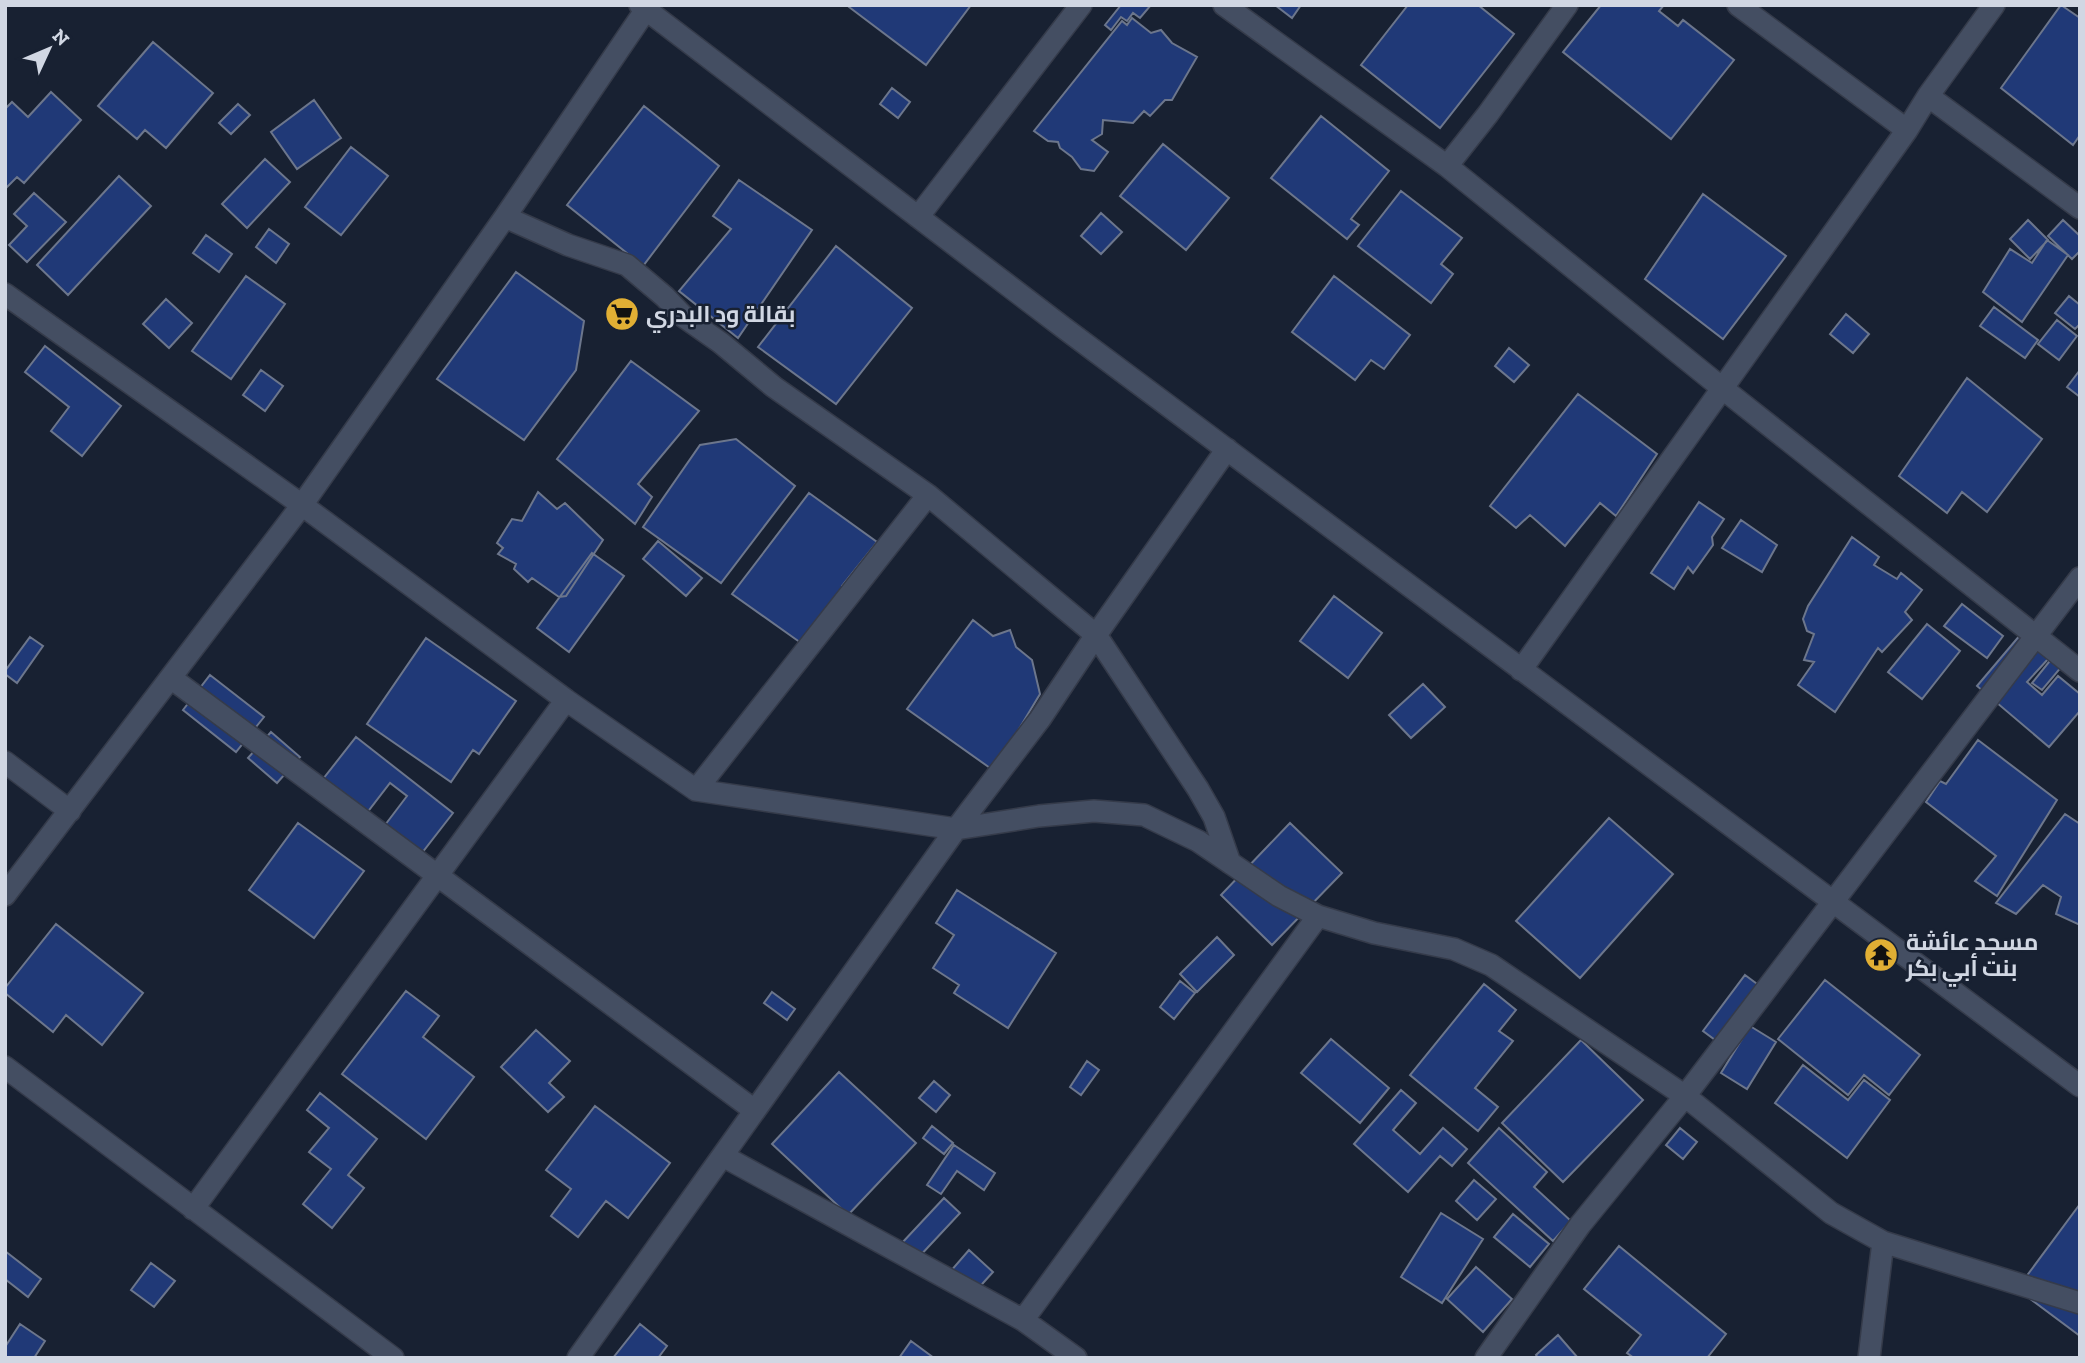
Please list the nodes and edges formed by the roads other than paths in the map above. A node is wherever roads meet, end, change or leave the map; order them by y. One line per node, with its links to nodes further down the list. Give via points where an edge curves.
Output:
1 (1081, 5): 12 (street)
2 (1224, 5): 9 (street)
3 (1567, 5): 9 (street)
4 (1738, 5): 8 (street)
5 (1994, 5): 7 (street)
6 (645, 7): 11 (street); 12 (street)
7 (1928, 96): 8 (street); 10 (street)
8 (1907, 130): 14 (street)
9 (1447, 166): 14 (street)
10 (2080, 208)
11 (505, 217): 16 (street, via 627,265 684,317 774,387); 17 (street)
12 (918, 217): 15 (street)
13 (5, 294): 17 (street)
14 (1721, 388): 20 (street); 21 (street)
15 (1227, 449): 19 (street); 21 (street)
16 (928, 495): 19 (street); 26 (street)
17 (302, 505): 23 (street); 24 (street)
18 (2080, 578): 20 (street)
19 (1096, 635): 28 (street, via 1040,719); 29 (street, via 1198,789 1214,817)
20 (2035, 637): 22 (street); 32 (street)
21 (1521, 670): 32 (street)
22 (2080, 671)
23 (171, 678): 27 (street); 30 (street)
24 (566, 700): 26 (street); 30 (street)
25 (5, 762): 27 (street)
26 (696, 790): 28 (street)
27 (70, 811): 31 (street)
28 (956, 829): 29 (street, via 1094,811 1144,815 1198,841); 37 (street)
29 (1230, 863): 33 (street)
30 (438, 877): 37 (street); 39 (street)
31 (5, 895)
32 (1832, 902): 35 (street); 36 (street)
33 (1318, 916): 36 (street, via 1454,949 1491,965); 42 (street)
34 (5, 1067): 39 (street)
35 (2080, 1086)
36 (1685, 1096): 40 (street, via 1832,1213); 46 (street, via 1580,1226)
37 (754, 1110): 38 (street)
38 (723, 1156): 42 (street); 44 (street)
39 (193, 1209): 43 (street)
40 (1883, 1242): 41 (street); 47 (street)
41 (2080, 1303)
42 (1023, 1320): 45 (street)
43 (393, 1358)
44 (578, 1358)
45 (1076, 1358)
46 (1486, 1358)
47 (1869, 1358)

